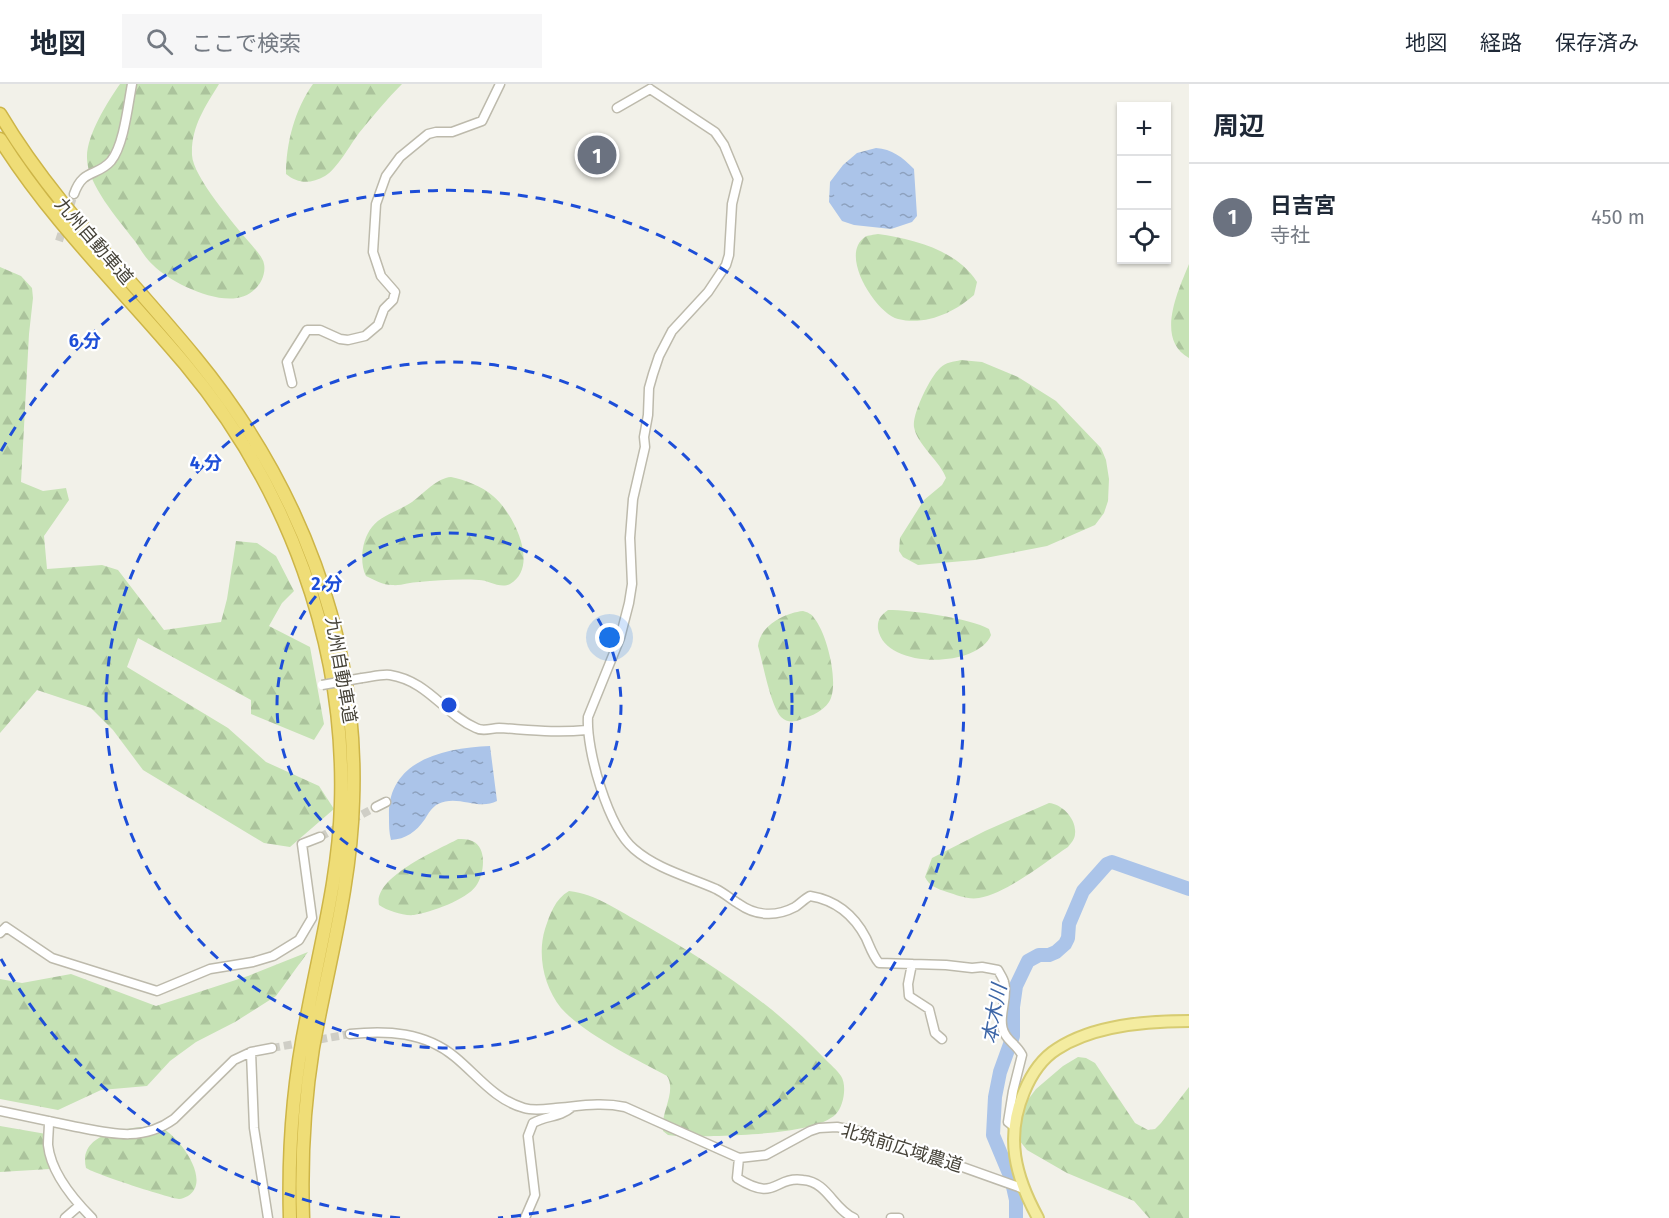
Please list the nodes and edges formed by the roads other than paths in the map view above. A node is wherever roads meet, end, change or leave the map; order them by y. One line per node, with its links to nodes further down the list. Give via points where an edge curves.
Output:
1 (132, 84): 7 (street, via 118,147 111,160 78,182)
2 (500, 84): 8 (street, via 482,120 452,132 428,134 391,167 379,193 372,244 381,276 395,292 393,300 374,330 361,338 340,339 320,330 307,330 287,362)
3 (650, 87): 4 (street); 10 (street, via 715,132 738,178 726,265 708,292 672,331 658,356 651,381 645,447 633,499 629,603 588,717)
4 (617, 108)
5 (0, 114): 32 (highway, 九州自動車道, via 59,201 195,357 251,433 289,501 310,549 333,620 352,731 352,833 344,898 308,1088 302,1152)
6 (0, 139): 31 (highway, 九州自動車道, via 50,210 187,366 229,423 277,503 320,620 337,698 342,805 331,899 295,1084)
7 (74, 194)
8 (292, 383)
9 (322, 685): 10 (street, bridge, via 389,675 431,693 479,730)
10 (587, 730): 15 (street, via 602,792 613,819 633,849 667,869 719,890 752,913 768,914 796,907 810,896 822,898 855,919 879,963)
11 (386, 802): 12 (street)
12 (376, 807)
13 (320, 837): 14 (street, via 302,844 312,918 299,940 273,956 210,969 157,992 52,958 6,927)
14 (0, 933)
15 (912, 964): 18 (street, via 909,996 929,1009 935,1033); 24 (street, via 998,970 1005,988 1004,1033 1023,1055 1009,1110 1008,1122)
16 (1189, 1021): 24 (main road, via 1135,1023 1071,1040 1039,1065 1027,1083)
17 (350, 1034): 21 (street, via 397,1032 419,1038 438,1045 491,1090 519,1106)
18 (942, 1039)
19 (272, 1048): 20 (street)
20 (251, 1052): 23 (street, via 234,1060 184,1110 156,1129 106,1134); 30 (street, via 254,1128)
21 (573, 1106): 25 (street, via 625,1107); 33 (street, via 562,1115 533,1123 528,1136 535,1195)
22 (0, 1111): 23 (street)
23 (49, 1121): 27 (street, via 48,1146 56,1171)
24 (1014, 1126): 26 (main road)
25 (740, 1158): 26 (street, 北筑前広域農道, via 766,1155 810,1131 837,1127 877,1137); 34 (street, via 737,1178 749,1186 769,1190 805,1179 821,1186 842,1211)
26 (1019, 1187): 37 (main road)
27 (80, 1205): 28 (street); 29 (street)
28 (65, 1218)
29 (92, 1218)
30 (268, 1218)
31 (290, 1218)
32 (303, 1218)
33 (525, 1218)
34 (854, 1218)
35 (891, 1218): 36 (street)
36 (899, 1218)
37 (1038, 1218)

